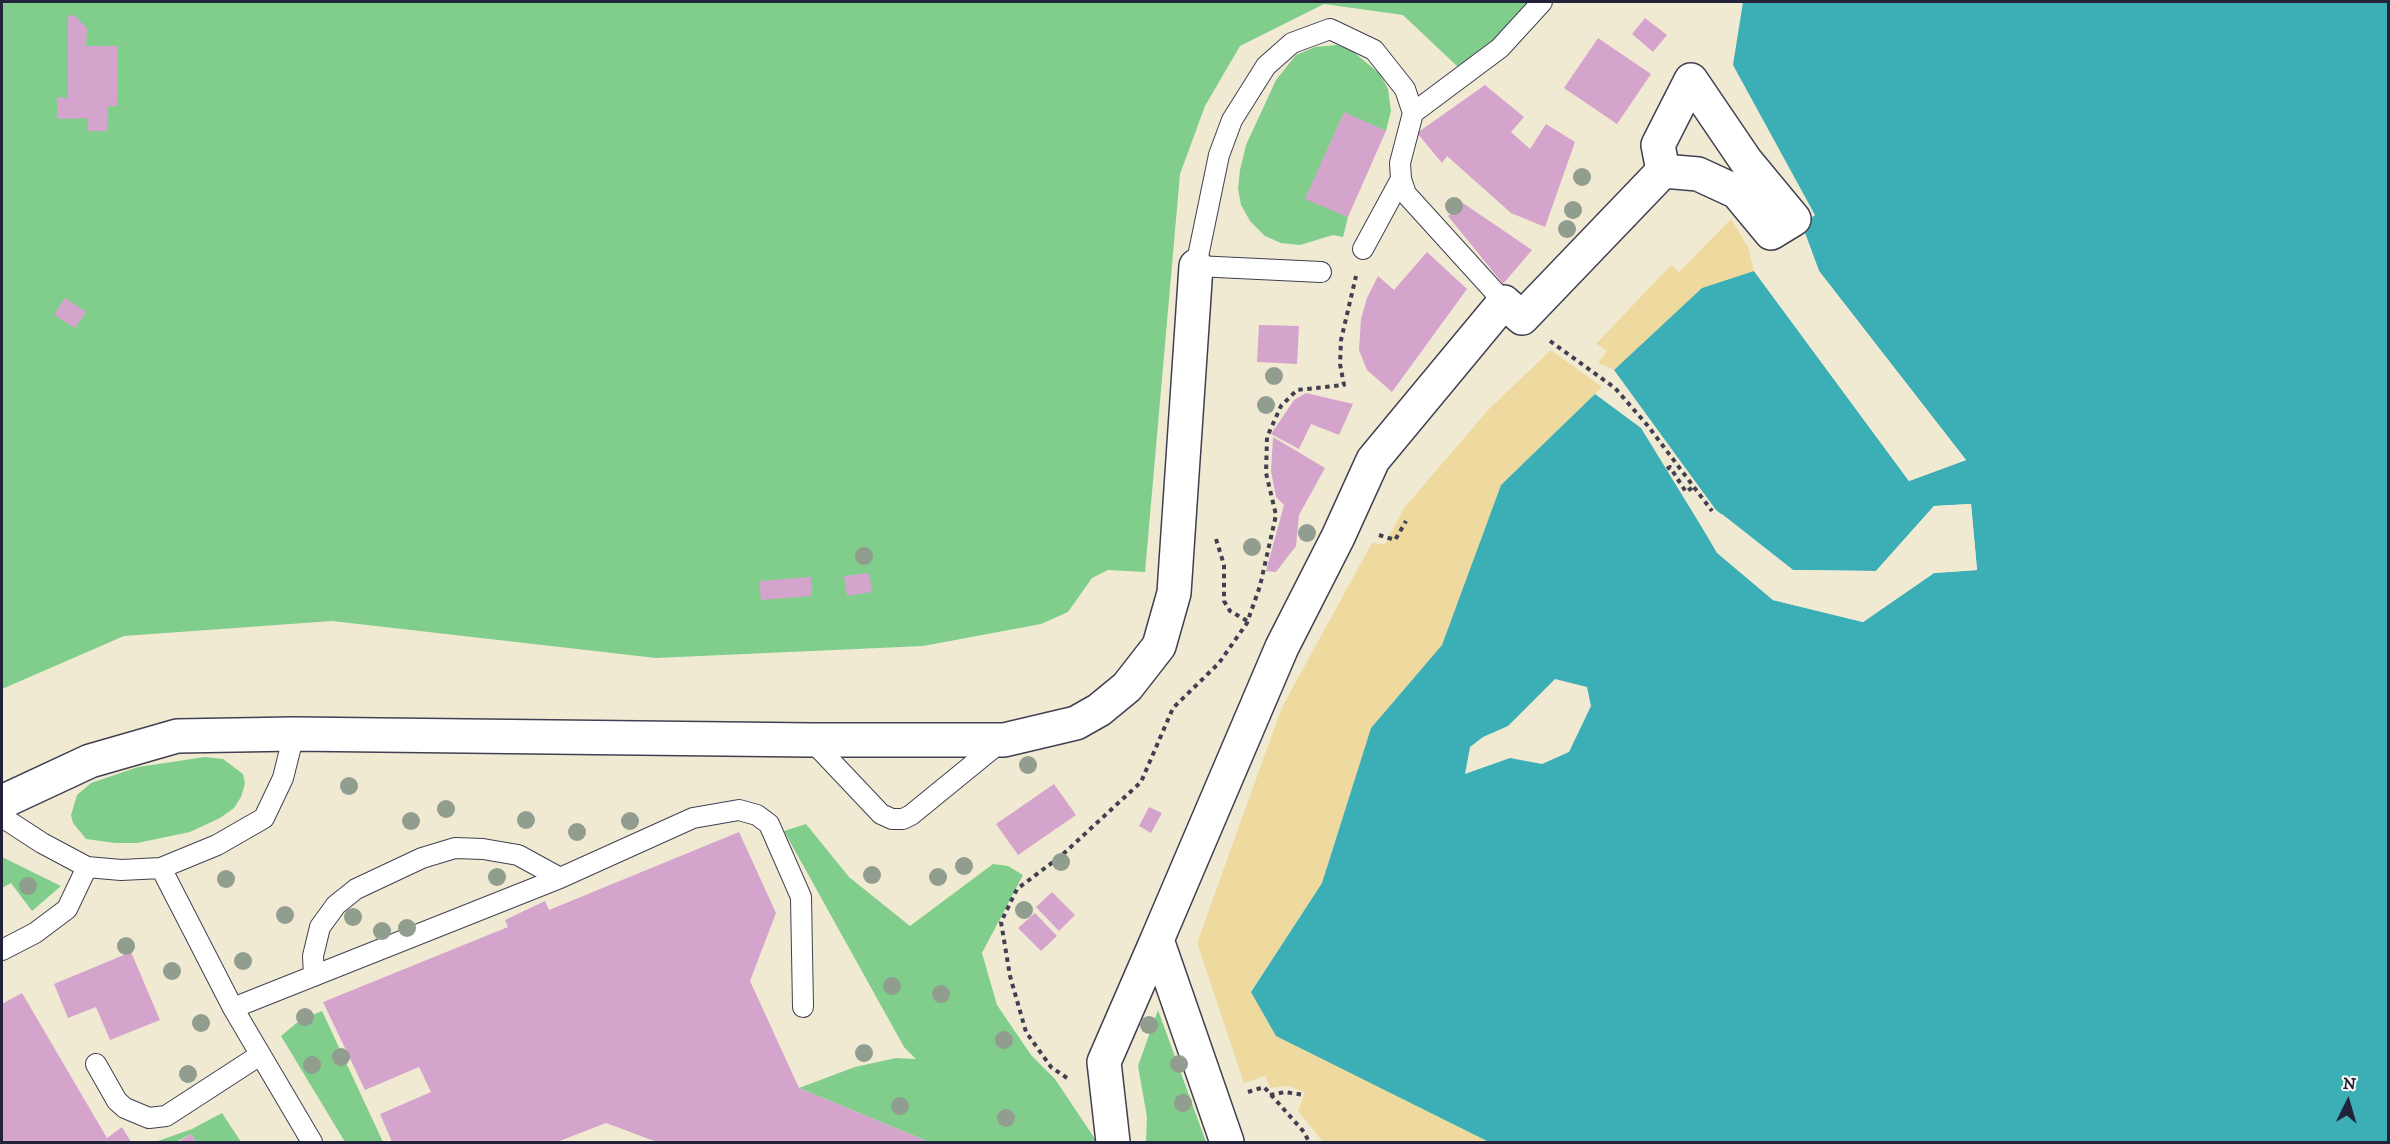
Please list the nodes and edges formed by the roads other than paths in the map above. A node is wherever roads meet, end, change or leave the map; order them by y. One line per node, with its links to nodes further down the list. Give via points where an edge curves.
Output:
1 (1542, 2): 2 (lane, via 1500,48)
2 (1413, 113): 4 (lane, via 1404,143); 6 (lane, via 1405,89 1374,50 1330,29 1292,44 1266,66 1232,120 1218,156)
3 (1663, 171): 3 (street, via 1658,145 1691,80 1746,161 1794,219 1771,233 1737,192 1698,174); 8 (street)
4 (1401, 179): 5 (lane); 8 (lane, via 1406,194)
5 (1364, 249)
6 (1196, 266): 7 (lane); 11 (street, via 1174,592 1159,646 1127,687 1099,710 1076,723)
7 (1321, 272)
8 (1513, 310): 17 (street, via 1373,460 1282,647)
9 (294, 734): 10 (street); 12 (street, via 177,736 90,761); 15 (lane, via 283,778 264,818 217,845)
10 (811, 740): 11 (street); 11 (lane, via 881,814 892,819 911,815)
11 (1004, 740)
12 (2, 802)
13 (2, 817): 14 (lane)
14 (87, 867): 15 (lane); 18 (lane, via 67,909 35,933)
15 (161, 868): 21 (lane)
16 (560, 878): 19 (lane); 19 (lane, via 518,855 483,849 455,848 422,858 356,889 336,905 320,927 313,956); 20 (lane, via 693,818 739,810 757,815 769,824 801,897)
17 (1157, 940): 25 (street, via 1104,1062); 26 (street)
18 (2, 950)
19 (314, 976): 21 (lane)
20 (803, 1007)
21 (233, 1008): 22 (lane)
22 (260, 1055): 23 (lane, via 166,1116 149,1118 117,1101); 24 (lane)
23 (96, 1064)
24 (312, 1143)
25 (1113, 1143)
26 (1227, 1143)

